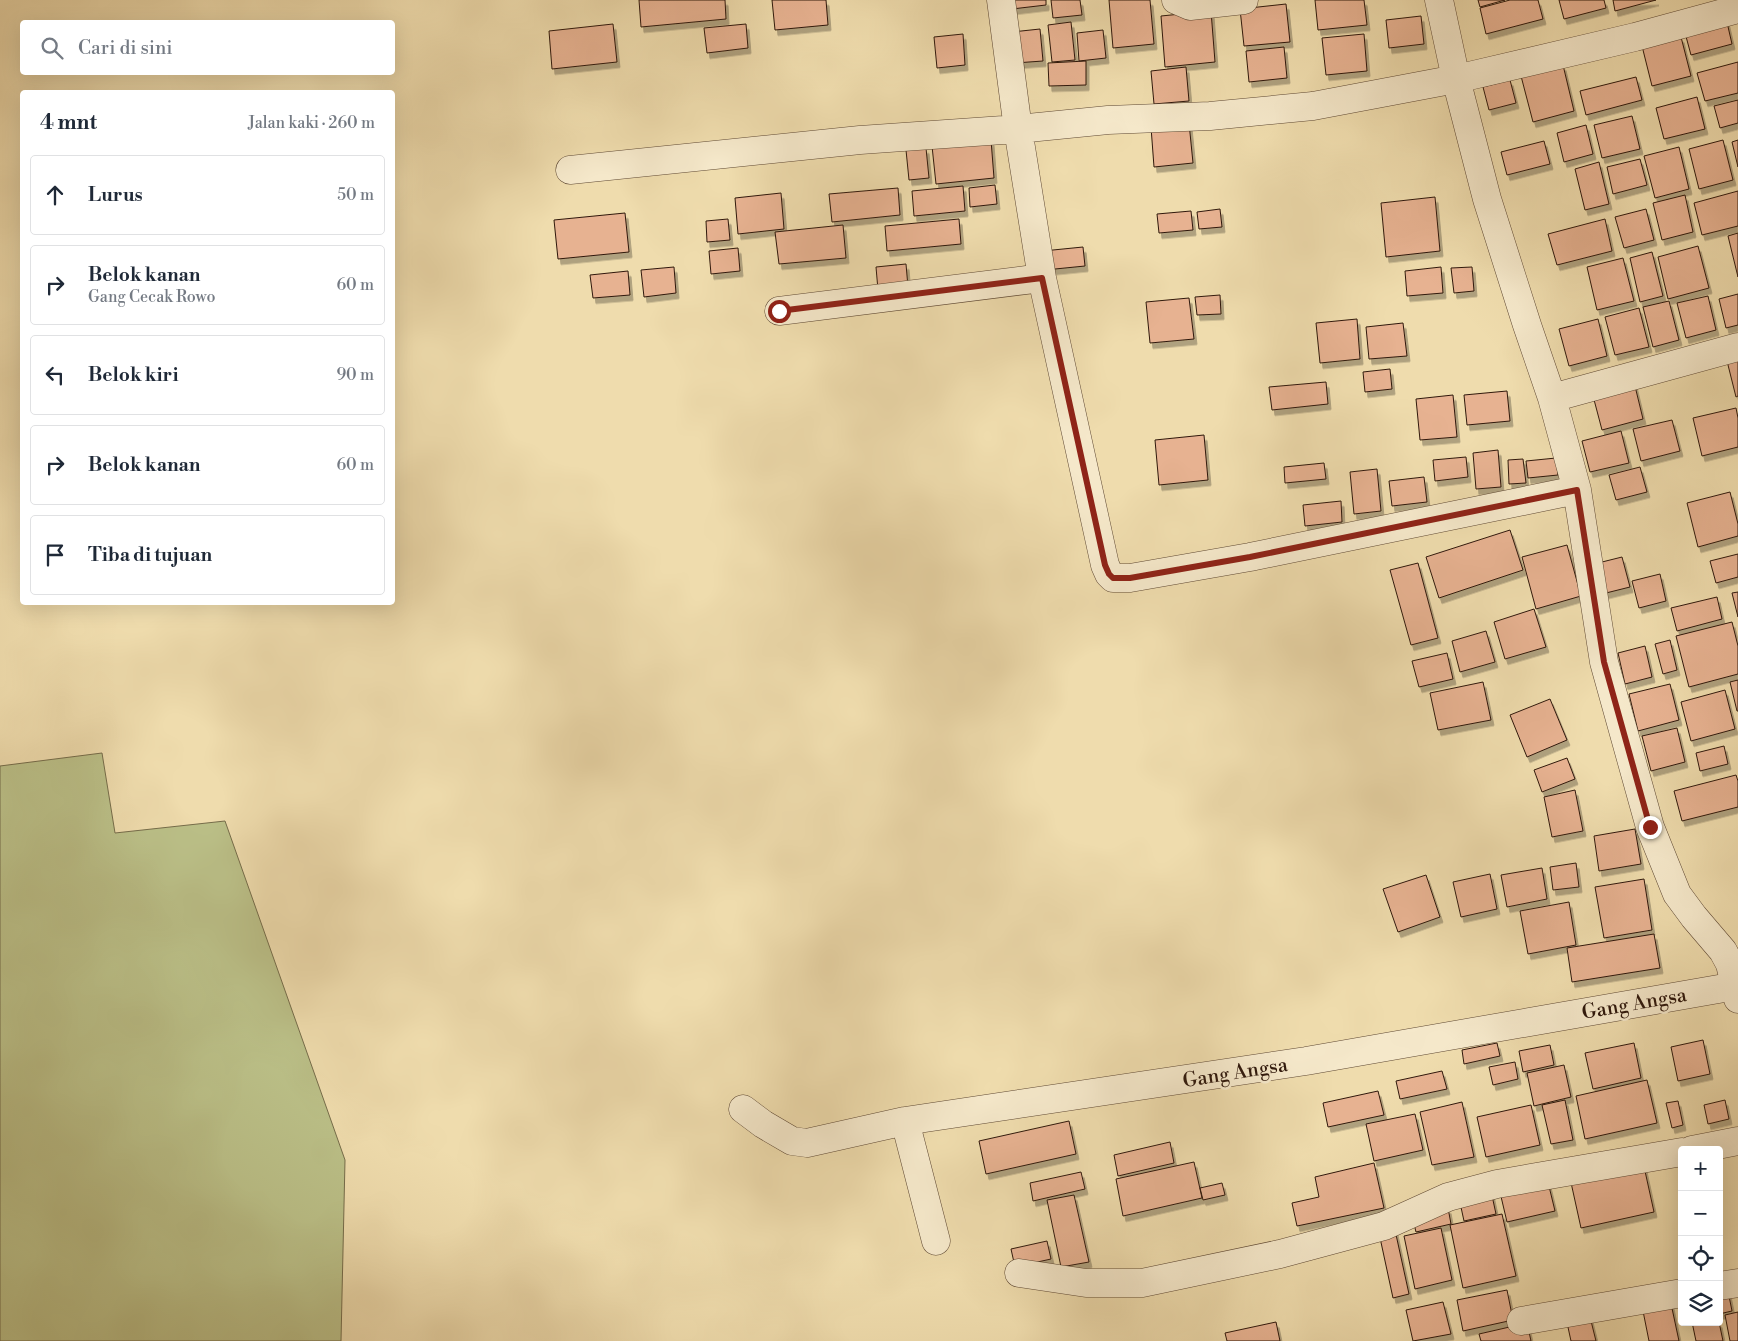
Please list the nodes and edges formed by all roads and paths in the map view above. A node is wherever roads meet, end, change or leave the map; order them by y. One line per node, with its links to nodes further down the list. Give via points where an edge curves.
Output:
1 (1001, 0): 7 (street)
2 (1176, 0): 3 (street, via 1190,6)
3 (1244, 0)
4 (1439, 0): 6 (street)
5 (1738, 9): 6 (street)
6 (1456, 79): 7 (street, via 1270,111 1108,120); 12 (street, via 1487,199)
7 (1018, 129): 8 (street, via 860,140); 9 (street)
8 (570, 170)
9 (1042, 278): 10 (street); 13 (street, via 1105,565 1113,578 1130,578 1250,557)
10 (779, 311)
11 (1738, 347): 12 (street)
12 (1552, 398): 13 (street)
13 (1577, 490): 14 (street, via 1604,662 1650,827 1677,894 1730,964)
14 (1737, 992): 16 (street, Gang Angsa)
15 (743, 1109): 16 (street, Gang Angsa, via 792,1141 807,1143)
16 (905, 1121): 20 (street)
17 (1738, 1142): 18 (street)
18 (1715, 1146)
19 (1678, 1153): 21 (street, via 1497,1184 1448,1197 1384,1226 1280,1254 1142,1283 1086,1283)
20 (936, 1241)
21 (1019, 1273)
22 (1738, 1283): 23 (street)
23 (1723, 1285)
24 (1678, 1294): 25 (street)
25 (1521, 1321)

